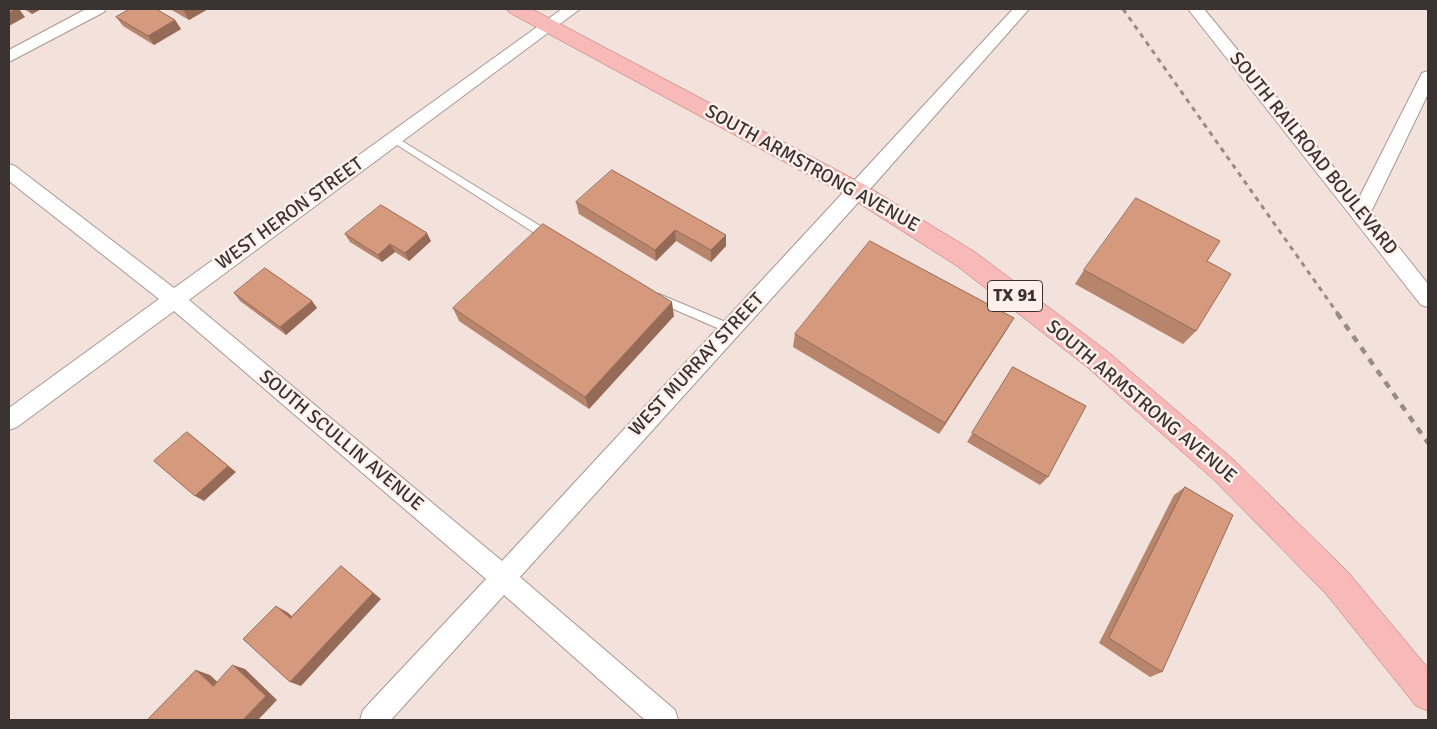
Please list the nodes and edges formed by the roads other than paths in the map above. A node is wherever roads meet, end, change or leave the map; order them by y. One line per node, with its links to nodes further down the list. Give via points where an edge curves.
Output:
1 (98, 9): 7 (street)
2 (517, 9): 6 (main road, SOUTH ARMSTRONG AVENUE / TX 91)
3 (572, 9): 6 (street, WEST HERON STREET)
4 (1021, 9): 11 (street, WEST MURRAY STREET)
5 (1196, 9): 12 (street, SOUTH RAILROAD BOULEVARD)
6 (549, 26): 9 (street, WEST HERON STREET); 11 (main road, SOUTH ARMSTRONG AVENUE / TX 91)
7 (9, 57)
8 (1428, 76): 12 (street)
9 (394, 139): 13 (lane); 15 (street, WEST HERON STREET)
10 (9, 171): 15 (street, SOUTH SCULLIN AVENUE)
11 (857, 191): 17 (street, WEST MURRAY STREET); 20 (main road, SOUTH ARMSTRONG AVENUE / TX 91, via 966,258 1097,359 1217,463 1337,583)
12 (1361, 213): 16 (street, SOUTH RAILROAD BOULEVARD)
13 (557, 241)
14 (646, 293): 17 (lane)
15 (174, 299): 18 (street, WEST HERON STREET); 19 (street, SOUTH SCULLIN AVENUE)
16 (1428, 299)
17 (731, 329): 19 (street, WEST MURRAY STREET)
18 (9, 420)
19 (502, 577): 21 (street, WEST MURRAY STREET); 22 (street, SOUTH SCULLIN AVENUE)
20 (1428, 694)
21 (373, 720)
22 (665, 720)

